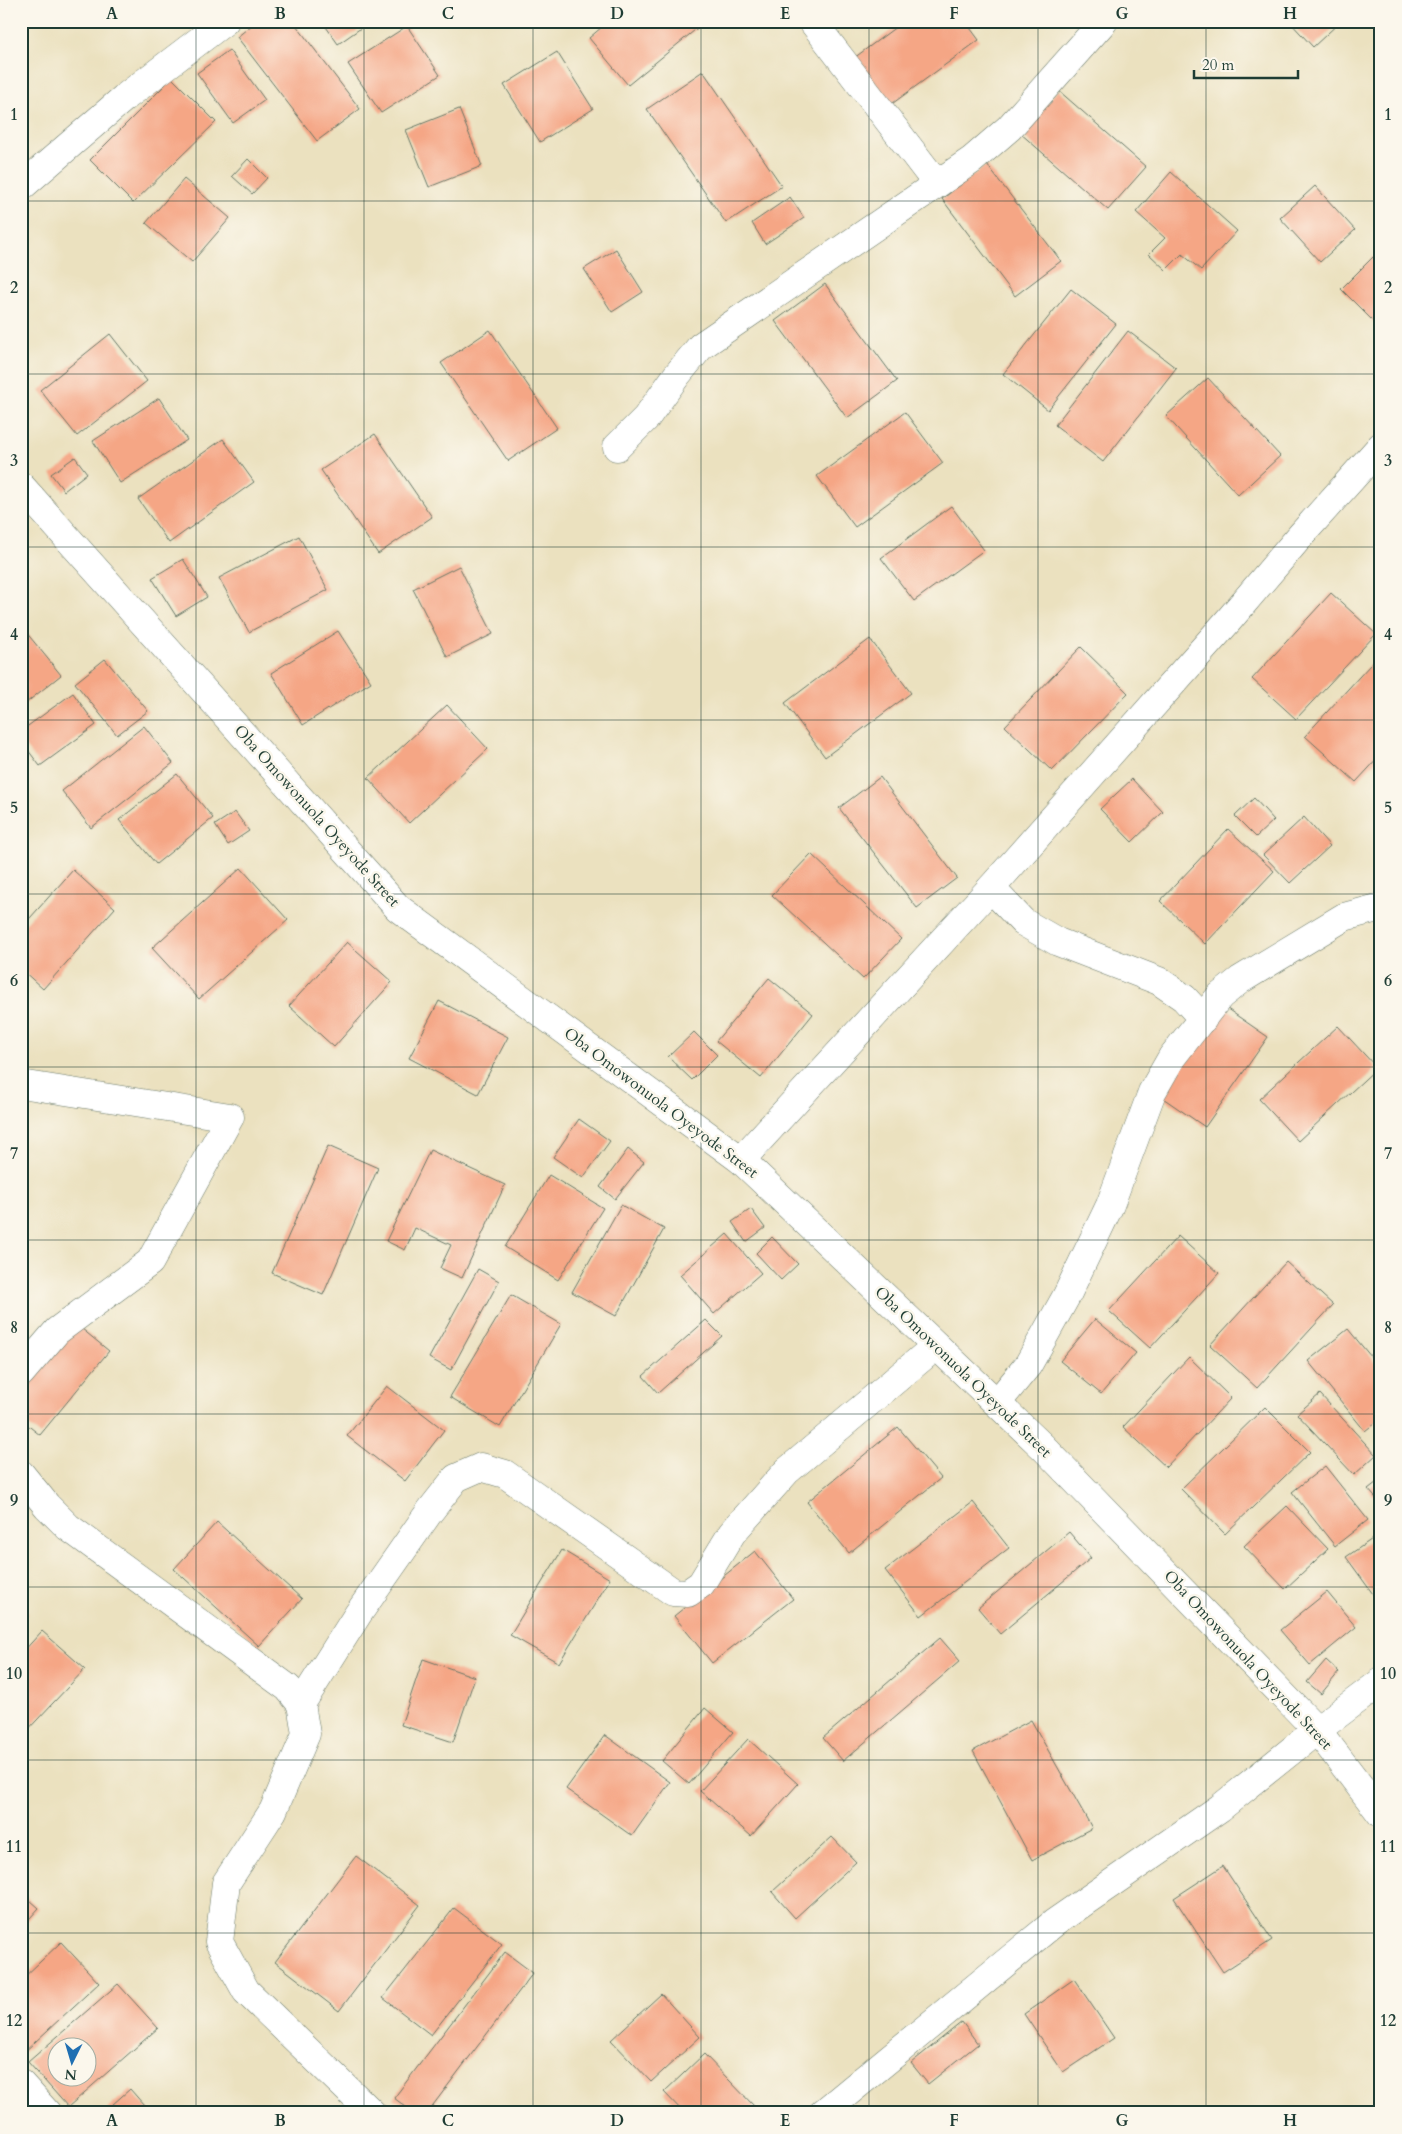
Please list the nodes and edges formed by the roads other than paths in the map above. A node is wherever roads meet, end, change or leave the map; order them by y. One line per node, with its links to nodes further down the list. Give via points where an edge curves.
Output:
1 (225, 21): 5 (street, via 124,98)
2 (812, 21): 4 (street)
3 (1104, 21): 4 (street, via 1008,128 972,160)
4 (937, 184): 7 (street, via 701,346 646,418)
5 (21, 187)
6 (1381, 446): 9 (street)
7 (617, 447)
8 (21, 486): 13 (street, Oba Omowonuola Oyeyode Street, via 398,908)
9 (991, 888): 11 (street, via 1023,922 1058,942 1159,981 1184,998); 13 (street)
10 (1381, 907): 11 (street, via 1344,917 1240,980 1220,996)
11 (1203, 1019): 16 (street, via 1172,1057 1152,1092 1110,1205 1067,1295 1028,1365)
12 (21, 1084): 15 (street, via 230,1117 150,1262 57,1331)
13 (741, 1160): 14 (street, Oba Omowonuola Oyeyode Street)
14 (936, 1346): 16 (street, Oba Omowonuola Oyeyode Street); 19 (street, via 787,1472 732,1533 701,1584 688,1593 673,1592 505,1474 481,1467 456,1478 358,1614)
15 (21, 1373)
16 (997, 1403): 20 (street, Oba Omowonuola Oyeyode Street)
17 (21, 1474): 19 (street, via 68,1527 288,1688)
18 (1381, 1682): 20 (street)
19 (301, 1704): 24 (street, via 306,1734 273,1811 226,1883 219,1942 246,1991)
20 (1317, 1730): 21 (street, Oba Omowonuola Oyeyode Street); 25 (street, via 1220,1808 1054,1924)
21 (1381, 1814)
22 (21, 2084): 23 (street)
23 (46, 2113)
24 (372, 2113)
25 (823, 2113)

